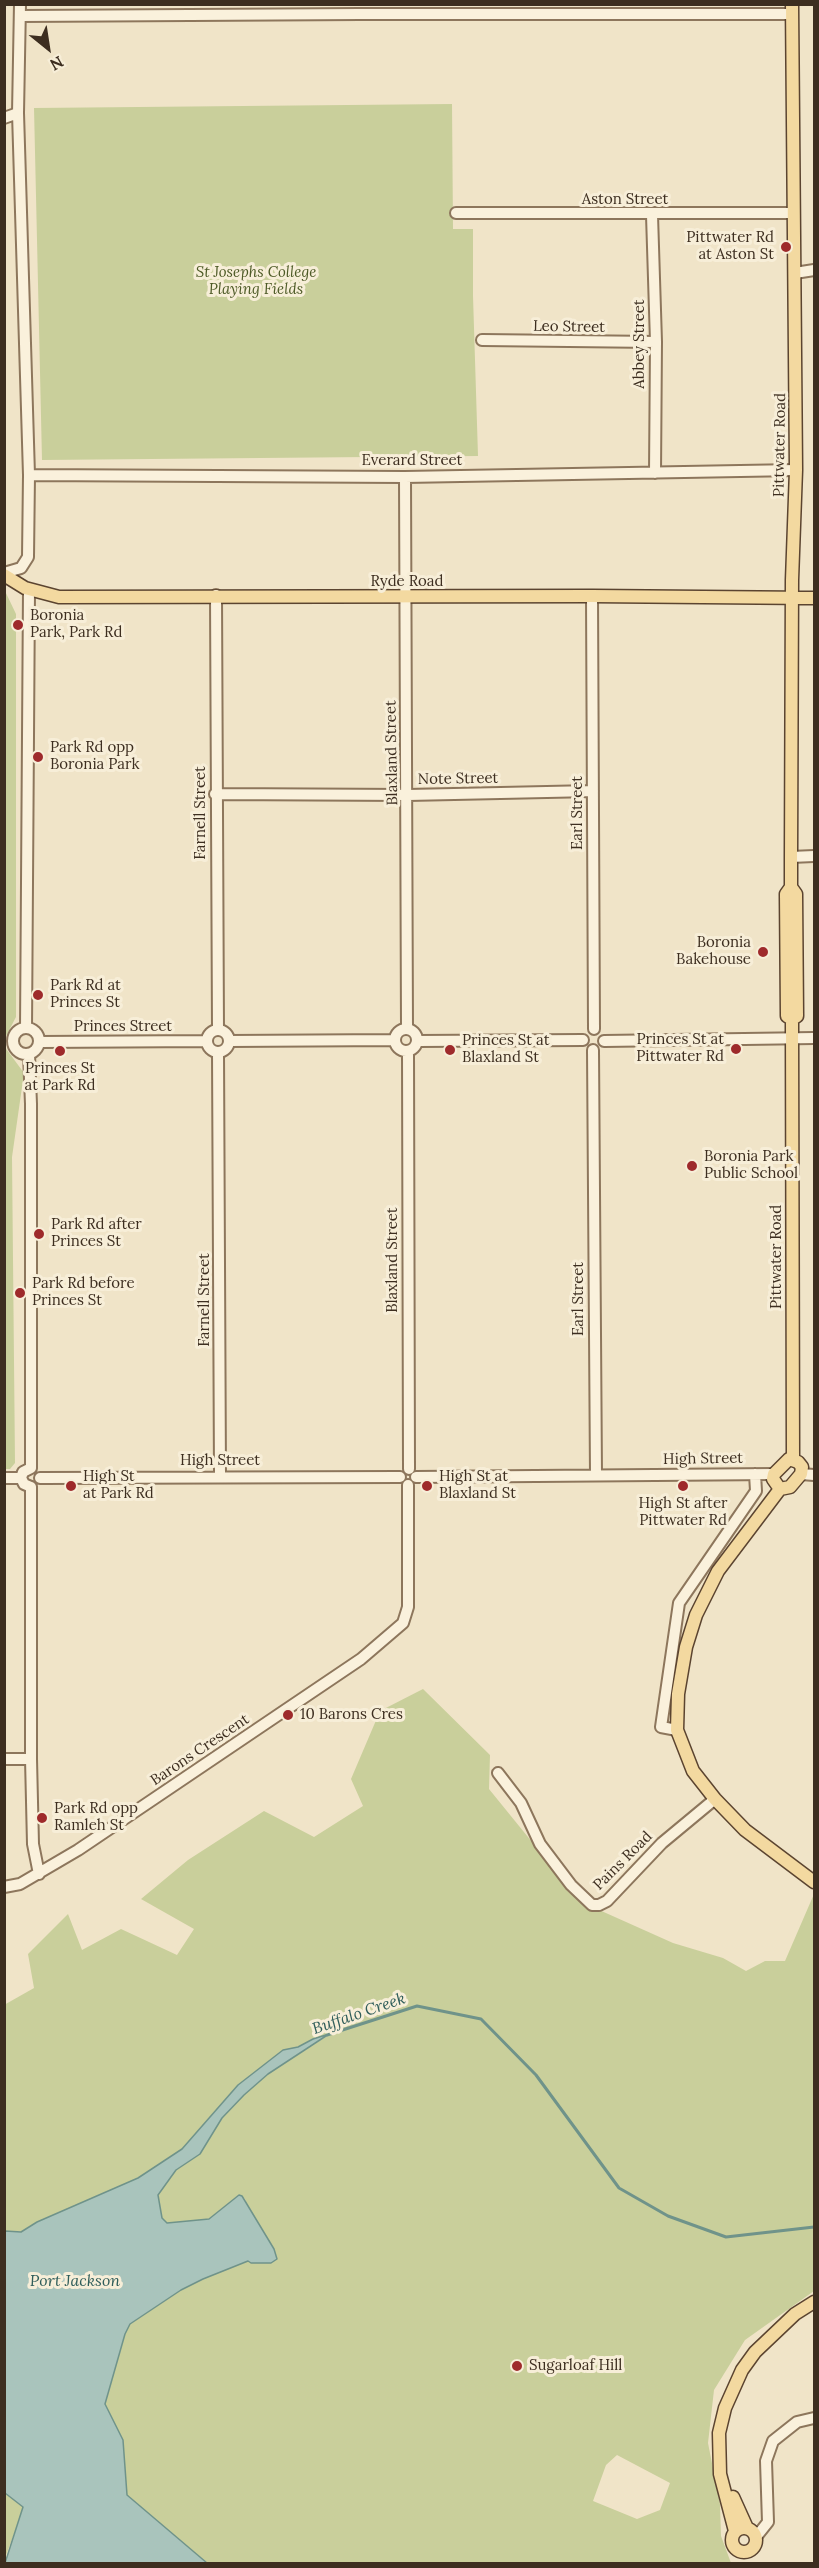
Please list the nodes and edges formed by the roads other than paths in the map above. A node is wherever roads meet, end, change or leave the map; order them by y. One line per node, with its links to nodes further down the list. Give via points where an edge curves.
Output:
1 (20, 4): 4 (street)
2 (360, 9): 3 (street); 4 (street)
3 (792, 9): 8 (main road, Pittwater Road)
4 (20, 16): 5 (street)
5 (18, 113): 6 (street); 16 (street)
6 (4, 118)
7 (456, 213): 9 (street, Aston Street)
8 (794, 213): 9 (street, Aston Street); 11 (main road, Pittwater Road)
9 (652, 215): 13 (street, Abbey Street)
10 (814, 270): 11 (street)
11 (795, 273): 14 (main road, Pittwater Road)
12 (482, 340): 13 (street, Leo Street)
13 (656, 342): 15 (street, Abbey Street)
14 (796, 470): 15 (street, Everard Street); 23 (main road, Pittwater Road)
15 (655, 473): 17 (street, Everard Street)
16 (29, 475): 17 (street, Everard Street); 18 (street, via 28,557 17,571)
17 (405, 477): 22 (street, Blaxland Street)
18 (4, 574): 19 (main road, Ryde Road)
19 (29, 590): 20 (main road, Ryde Road, via 59,597); 30 (street)
20 (216, 596): 22 (main road, Ryde Road); 26 (street, Farnell Street)
21 (592, 596): 22 (main road, Ryde Road); 23 (main road, Ryde Road); 25 (street, Earl Street)
22 (405, 597): 27 (street, Blaxland Street)
23 (792, 598): 24 (main road, Ryde Road); 28 (main road, Pittwater Road)
24 (814, 598)
25 (593, 790): 27 (street, Note Street); 32 (street, Earl Street)
26 (215, 794): 27 (street, Note Street); 33 (street, Farnell Street)
27 (408, 795): 31 (street, Blaxland Street)
28 (790, 856): 29 (street); 34 (main road, Pittwater Road, via 791,886 786,900 788,1016 792,1019)
29 (814, 856)
30 (26, 1028): 38 (street); 43 (street, via 38,1034)
31 (407, 1028): 36 (street, via 398,1032); 41 (street, via 415,1032)
32 (594, 1029): 37 (street); 42 (street, via 600,1031)
33 (218, 1030): 39 (street); 40 (street, via 226,1033)
34 (792, 1038): 35 (street); 42 (street); 48 (main road, Pittwater Road)
35 (814, 1038)
36 (395, 1040): 40 (street); 45 (street, via 399,1048)
37 (583, 1040): 41 (street); 44 (street)
38 (9, 1041): 47 (street, via 19,1052)
39 (207, 1041): 43 (street, Princes Street); 46 (street, via 211,1050)
40 (229, 1041): 46 (street, via 225,1050)
41 (418, 1041): 45 (street)
42 (604, 1041): 44 (street)
43 (40, 1042): 47 (street)
44 (593, 1050): 53 (street, Earl Street)
45 (408, 1051): 56 (street, Blaxland Street)
46 (218, 1052): 55 (street, Farnell Street)
47 (29, 1054): 49 (street)
48 (793, 1460): 51 (main road, via 785,1461); 52 (main road, via 802,1467)
49 (31, 1468): 58 (street); 59 (street)
50 (755, 1474): 51 (street, High Street); 53 (street, High Street); 63 (street, via 756,1491 679,1603 662,1727)
51 (774, 1474): 61 (main road)
52 (801, 1474): 54 (street); 61 (main road, via 790,1487)
53 (596, 1475): 56 (street, High Street)
54 (814, 1475)
55 (220, 1476): 56 (street, High Street); 59 (street, High Street)
56 (408, 1477): 62 (street, Blaxland Street, via 408,1607)
57 (4, 1478): 58 (street)
58 (21, 1478): 60 (street)
59 (40, 1478): 60 (street)
60 (30, 1487): 65 (street)
61 (780, 1489): 63 (main road, via 728,1556 703,1598 682,1668)
62 (403, 1623): 68 (street, Barons Crescent, via 361,1659)
63 (677, 1730): 67 (main road, via 693,1771)
64 (4, 1759): 65 (street)
65 (31, 1759): 68 (street, via 33,1844)
66 (498, 1773): 67 (street, Pains Road, via 521,1803 540,1844 571,1885 592,1905 606,1901 662,1843)
67 (715, 1799): 69 (main road, via 745,1830)
68 (39, 1874): 70 (street, Barons Crescent)
69 (814, 1882)
70 (4, 1887)
71 (814, 2302): 74 (main road, via 795,2314 755,2352 725,2408 719,2433 720,2474)
72 (814, 2309): 74 (main road, via 787,2328 757,2360 730,2410 725,2433 727,2472)
73 (814, 2418): 74 (street, via 797,2422 773,2441 766,2461 768,2522)
74 (746, 2532): 75 (main road, via 755,2545); 75 (main road, via 731,2538 733,2546)
75 (748, 2558)

